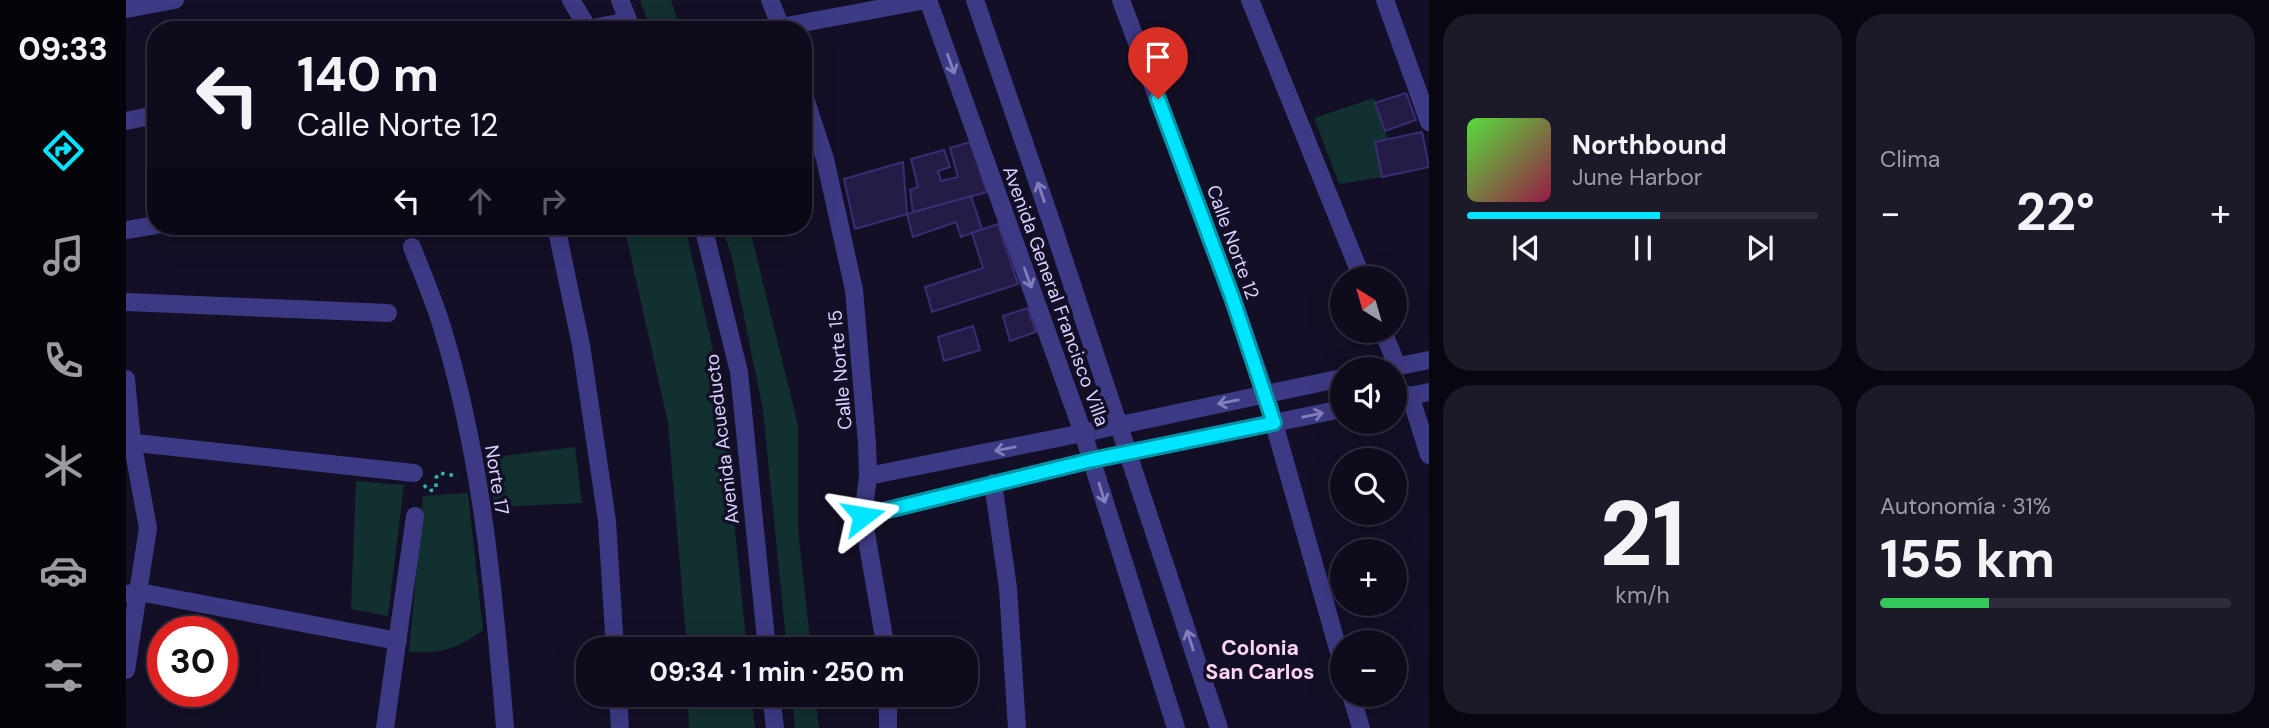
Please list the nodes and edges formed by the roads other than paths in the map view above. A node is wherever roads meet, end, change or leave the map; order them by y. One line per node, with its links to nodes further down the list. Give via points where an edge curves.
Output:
1 (175, 0): 10 (street)
2 (571, 0): 11 (street)
3 (620, 0): 12 (street)
4 (770, 0): 13 (street)
5 (927, 0): 14 (street); 38 (street, Avenida General Francisco Villa, one-way to 38)
6 (975, 0): 37 (street, Avenida General Francisco Villa, one-way to 6)
7 (1121, 0): 32 (street, Calle Norte 12)
8 (1250, 0): 24 (street)
9 (1385, 0): 18 (street)
10 (126, 9)
11 (583, 21)
12 (628, 21)
13 (778, 21)
14 (812, 22)
15 (147, 117): 17 (street)
16 (812, 119): 44 (street, Calle Norte 15, via 854,290)
17 (126, 121)
18 (1429, 122)
19 (147, 226): 20 (street)
20 (126, 230)
21 (558, 235): 50 (street, via 581,345 607,521)
22 (705, 235): 51 (street, Avenida Acueducto, via 739,372)
23 (412, 247): 60 (street, Norte 17, via 442,327 473,452 495,604)
24 (1357, 266)
25 (126, 302): 26 (street)
26 (388, 313)
27 (1429, 359): 28 (street)
28 (1407, 364)
29 (126, 379): 39 (street)
30 (1330, 381): 32 (street)
31 (1429, 391): 33 (street)
32 (1266, 395): 36 (street, Calle Norte 12); 37 (street, one-way to 37)
33 (1407, 396)
34 (1407, 408): 41 (street)
35 (1330, 411): 36 (street, one-way to 35)
36 (1274, 423): 40 (street); 49 (street, Calle Norte 12)
37 (1119, 424): 38 (street); 40 (street, Avenida General Francisco Villa)
38 (1083, 433): 42 (street, Avenida General Francisco Villa); 44 (street, one-way to 44)
39 (129, 441): 43 (street); 48 (street, via 148,528)
40 (1128, 453): 42 (street); 66 (street, Avenida General Francisco Villa, one-way to 40)
41 (1429, 456)
42 (1092, 460): 45 (street); 65 (street, Avenida General Francisco Villa, one-way to 65)
43 (414, 473)
44 (868, 476): 47 (street, Calle Norte 15)
45 (993, 483): 47 (street); 64 (street, via 1008,588)
46 (415, 516): 53 (street)
47 (863, 516): 52 (street, Calle Norte 15)
48 (132, 593): 53 (street); 54 (street)
49 (1333, 630)
50 (614, 637)
51 (766, 637)
52 (884, 637)
53 (398, 641): 59 (street)
54 (126, 670)
55 (619, 707): 61 (street)
56 (773, 707): 62 (street)
57 (888, 707): 63 (street)
58 (1355, 707): 67 (street)
59 (386, 728)
60 (505, 728)
61 (620, 728)
62 (775, 728)
63 (888, 728)
64 (1017, 728)
65 (1176, 728)
66 (1219, 728)
67 (1361, 728)

